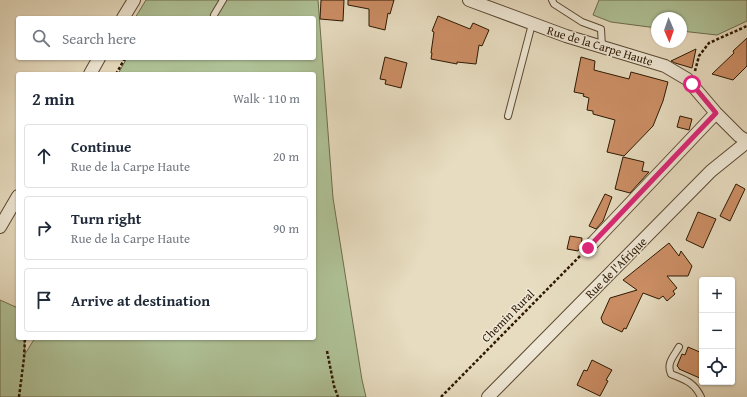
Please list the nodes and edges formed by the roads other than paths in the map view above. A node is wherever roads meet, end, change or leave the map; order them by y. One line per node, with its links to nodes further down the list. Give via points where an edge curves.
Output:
1 (134, 0): 6 (street)
2 (223, 0): 5 (lane)
3 (469, 0): 7 (street, Rue de la Carpe Haute)
4 (552, 0): 8 (lane, via 554,4 582,22 601,29)
5 (214, 15)
6 (124, 16)
7 (532, 24): 8 (street, Rue de la Carpe Haute); 12 (lane)
8 (602, 47): 11 (street, Rue de la Carpe Haute, via 665,66 687,79)
9 (98, 60): 10 (street)
10 (91, 72)
11 (716, 113): 13 (street, Rue de la Carpe Haute); 16 (street)
12 (508, 116)
13 (747, 141): 18 (street, Rue de l'Afrique, via 711,171)
14 (16, 199): 15 (street)
15 (0, 226)
16 (588, 248)
17 (679, 347): 20 (lane, via 668,369 671,374 697,388)
18 (488, 397)
19 (696, 397): 20 (lane)
20 (701, 397)

